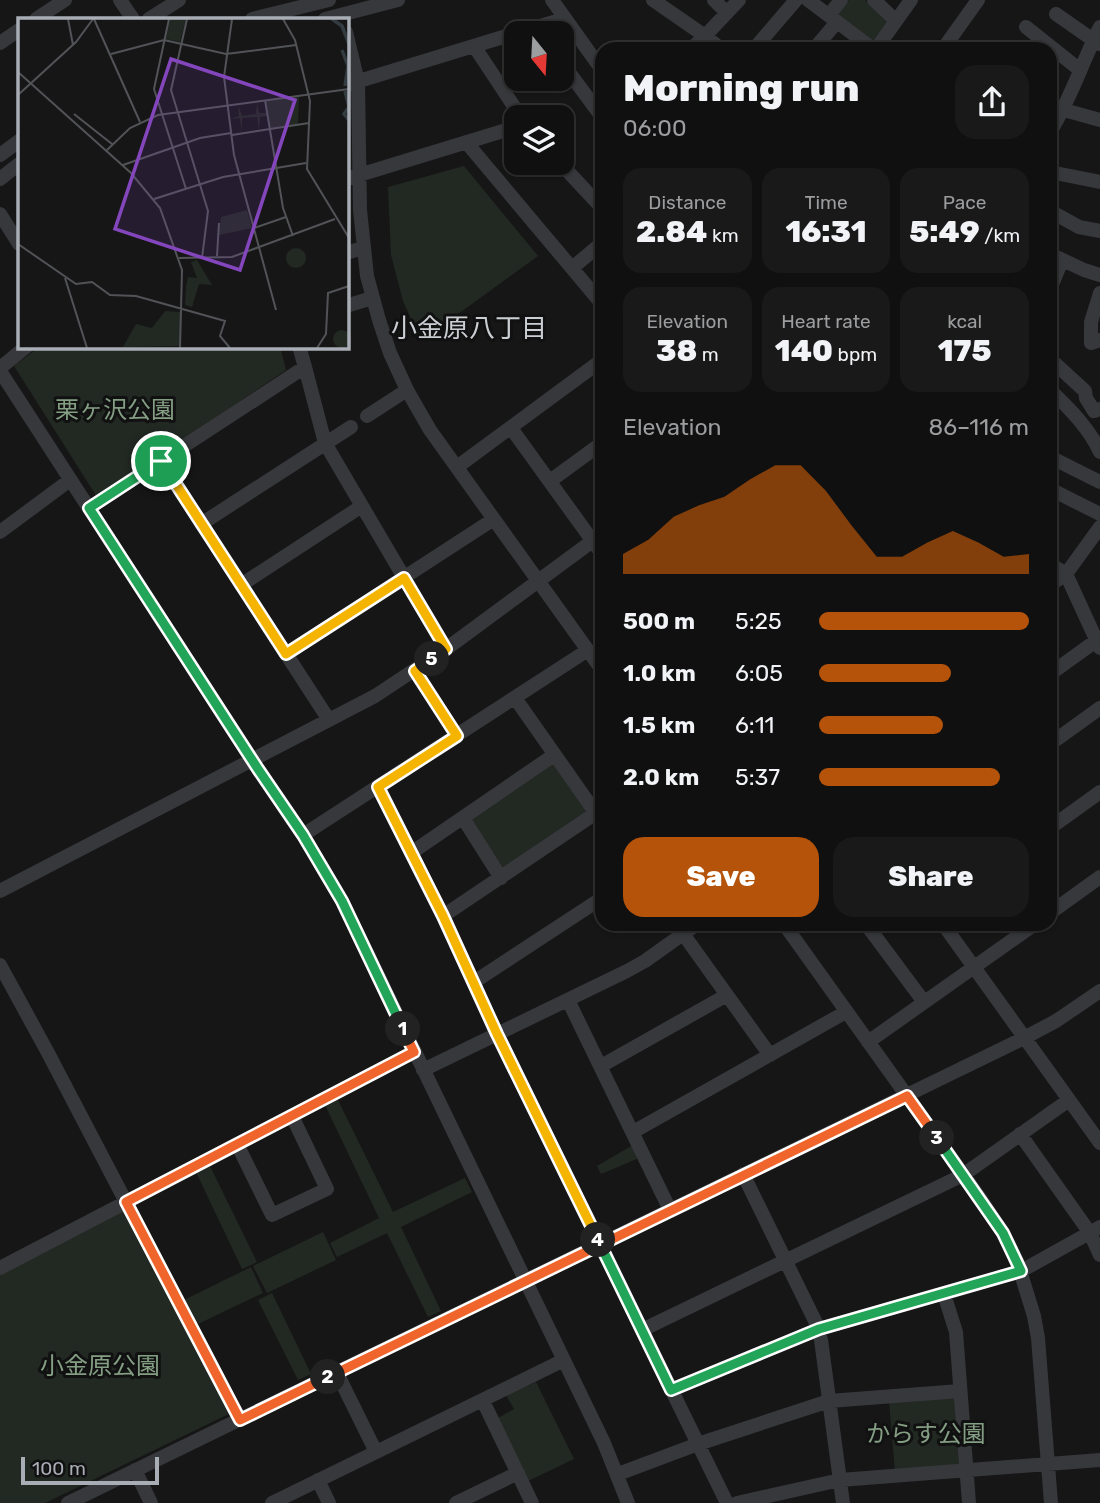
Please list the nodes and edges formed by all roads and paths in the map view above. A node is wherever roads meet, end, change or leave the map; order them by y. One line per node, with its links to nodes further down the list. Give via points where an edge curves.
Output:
1 (65, 0): 19 (street)
2 (120, 0): 20 (street)
3 (179, 0): 21 (street)
4 (331, 0): 18 (street); 22 (street)
5 (398, 0): 18 (street)
6 (552, 0): 24 (street)
7 (653, 0): 30 (street)
8 (714, 0): 16 (street)
9 (739, 0): 16 (street)
10 (796, 0): 35 (street)
11 (808, 0): 23 (street)
12 (841, 0): 23 (street)
13 (874, 0): 26 (street)
14 (911, 0): 26 (street)
15 (978, 0): 39 (street)
16 (727, 13): 30 (street)
17 (1056, 14): 42 (street)
18 (343, 17)
19 (38, 18)
20 (132, 18)
21 (151, 18)
22 (256, 18)
23 (833, 18): 36 (street); 37 (street)
24 (564, 19): 25 (street); 45 (street)
25 (560, 21)
26 (896, 22): 38 (street)
27 (1026, 27): 40 (street)
28 (1100, 27): 42 (street)
29 (18, 31): 41 (street)
30 (705, 36): 33 (street); 34 (street)
31 (504, 37): 43 (street)
32 (348, 39): 48 (street, via 355,65)
33 (699, 42)
34 (713, 42)
35 (760, 42)
36 (818, 42)
37 (866, 42)
38 (880, 42)
39 (948, 42)
40 (1045, 42)
41 (0, 43)
42 (1096, 43): 46 (street)
43 (474, 46): 48 (street); 49 (street)
44 (1057, 51): 46 (street)
45 (595, 61)
46 (1080, 69): 51 (street)
47 (574, 79): 50 (street)
48 (352, 83): 61 (street)
49 (513, 105)
50 (595, 108)
51 (1064, 110): 52 (street); 53 (street)
52 (1100, 120)
53 (1057, 121)
54 (504, 131): 56 (street)
55 (18, 142): 57 (street)
56 (466, 142): 61 (street); 73 (street)
57 (0, 155)
58 (18, 165): 62 (street)
59 (1057, 173): 63 (street)
60 (574, 174): 64 (street)
61 (353, 177): 69 (street)
62 (0, 179)
63 (1100, 182)
64 (595, 190)
65 (0, 214): 68 (street)
66 (1057, 215): 67 (street, via 1079,227)
67 (1100, 231)
68 (18, 242)
69 (363, 248): 71 (street); 77 (street)
70 (595, 249): 73 (street)
71 (348, 252)
72 (1057, 258): 74 (street)
73 (572, 268): 76 (street)
74 (1100, 275)
75 (1100, 293): 79 (street, via 1091,322 1091,342)
76 (595, 296)
77 (372, 298): 78 (street); 87 (street)
78 (348, 305)
79 (1100, 340)
80 (25, 348): 85 (street)
81 (300, 348): 84 (street)
82 (595, 365): 93 (street)
83 (1057, 365): 88 (street)
84 (305, 367): 94 (street); 98 (street)
85 (0, 369): 100 (street)
86 (1100, 387): 88 (street)
87 (407, 390): 91 (street); 99 (street)
88 (1085, 391): 90 (street, via 1094,411)
89 (1057, 397): 95 (street)
90 (1100, 409)
91 (367, 416)
92 (351, 427): 94 (street)
93 (511, 428): 99 (street); 101 (street)
94 (326, 443): 104 (street); 109 (street)
95 (1099, 447)
96 (595, 448): 101 (street)
97 (1057, 460): 102 (street)
98 (161, 461): 105 (street); 109 (street)
99 (457, 467): 107 (street)
100 (70, 480): 105 (street); 108 (street)
101 (551, 481): 111 (street)
102 (1100, 482)
103 (1057, 492): 106 (street)
104 (362, 506): 115 (street); 118 (street)
105 (89, 508): 132 (street)
106 (1100, 514)
107 (494, 519): 115 (street); 117 (street)
108 (3, 524)
109 (201, 524): 118 (street)
110 (1100, 527): 114 (street)
111 (595, 536)
112 (595, 539): 117 (street)
113 (1057, 568): 114 (street)
114 (1066, 574): 116 (street); 119 (street)
115 (404, 578): 120 (street); 122 (street)
116 (1057, 580)
117 (539, 581): 120 (street); 121 (street)
118 (241, 585): 122 (street)
119 (1099, 642): 124 (street)
120 (446, 649): 125 (street)
121 (588, 650): 123 (street); 126 (street)
122 (286, 654): 128 (street)
123 (595, 660)
124 (1057, 669)
125 (415, 671): 128 (street); 129 (street)
126 (515, 698): 129 (street); 131 (street)
127 (1100, 708): 130 (street)
128 (329, 720): 132 (street)
129 (457, 736): 133 (street)
130 (1057, 739)
131 (554, 755): 135 (street); 136 (street)
132 (253, 760): 139 (street); 143 (street)
133 (378, 787): 139 (street); 140 (street)
134 (1100, 792): 138 (street)
135 (595, 808)
136 (463, 818): 140 (street); 142 (street)
137 (595, 818): 142 (street)
138 (1057, 823)
139 (303, 835): 165 (street, via 342,901)
140 (411, 853): 146 (street)
141 (1100, 877): 145 (street)
142 (500, 878): 146 (street)
143 (0, 891)
144 (595, 903): 155 (street)
145 (1057, 908)
146 (443, 916): 155 (street)
147 (678, 931): 159 (street, via 636,966)
148 (681, 931): 158 (street)
149 (789, 931): 161 (street)
150 (871, 931): 160 (street)
151 (948, 931): 154 (street)
152 (1025, 931): 154 (street)
153 (0, 965): 157 (street)
154 (974, 967): 160 (street); 163 (street)
155 (474, 982): 162 (street)
156 (1100, 991): 163 (street)
157 (6, 992): 178 (street, via 47,1051)
158 (727, 995): 166 (street); 167 (street)
159 (568, 1000): 162 (street); 167 (street)
160 (923, 1002): 164 (street)
161 (846, 1012): 164 (street); 166 (street)
162 (497, 1034): 168 (street); 181 (street)
163 (1024, 1038): 169 (street); 170 (street)
164 (868, 1042): 169 (street)
165 (414, 1052): 168 (street); 171 (street)
166 (770, 1055): 172 (street)
167 (601, 1066): 172 (street)
168 (423, 1070): 186 (street)
169 (907, 1096): 176 (street); 177 (street)
170 (1069, 1100): 173 (street); 174 (street)
171 (292, 1116): 175 (street); 175 (street, via 327,1189 272,1215)
172 (633, 1132): 179 (street)
173 (1020, 1134): 177 (street); 180 (street)
174 (1100, 1143)
175 (237, 1144): 178 (street)
176 (743, 1174): 179 (street); 183 (street)
177 (963, 1175): 183 (street); 185 (street, via 1003,1233)
178 (126, 1202): 184 (street); 196 (street)
179 (670, 1210): 181 (street)
180 (1095, 1230): 182 (street); 185 (street)
181 (600, 1244): 186 (street); 189 (street)
182 (1100, 1255)
183 (786, 1261): 188 (street); 189 (street)
184 (0, 1268)
185 (1021, 1271): 187 (street); 200 (street, via 1038,1338)
186 (525, 1281): 190 (street); 191 (street)
187 (944, 1294): 188 (street); 193 (street, via 956,1332)
188 (819, 1329): 192 (street); 195 (street)
189 (642, 1330): 192 (street)
190 (564, 1360): 194 (street); 204 (street)
191 (337, 1373): 196 (street); 198 (street)
192 (671, 1390): 197 (street)
193 (960, 1391): 195 (street); 202 (street)
194 (483, 1401): 198 (street); 203 (street)
195 (830, 1401): 197 (street); 206 (street)
196 (240, 1420): 201 (street)
197 (698, 1444): 204 (street); 214 (street)
198 (376, 1452): 205 (street)
199 (1100, 1460): 200 (street)
200 (1048, 1464): 202 (street); 218 (street)
201 (135, 1470): 207 (street); 208 (street)
202 (966, 1470): 206 (street); 217 (street)
203 (518, 1474): 211 (street); 212 (street)
204 (618, 1474): 213 (street)
205 (318, 1480): 209 (street); 210 (street)
206 (840, 1480): 215 (street); 216 (street)
207 (68, 1503)
208 (151, 1503)
209 (272, 1503)
210 (329, 1503)
211 (456, 1503)
212 (533, 1503)
213 (628, 1503)
214 (727, 1503)
215 (737, 1503)
216 (844, 1503)
217 (969, 1503)
218 (1051, 1503)

